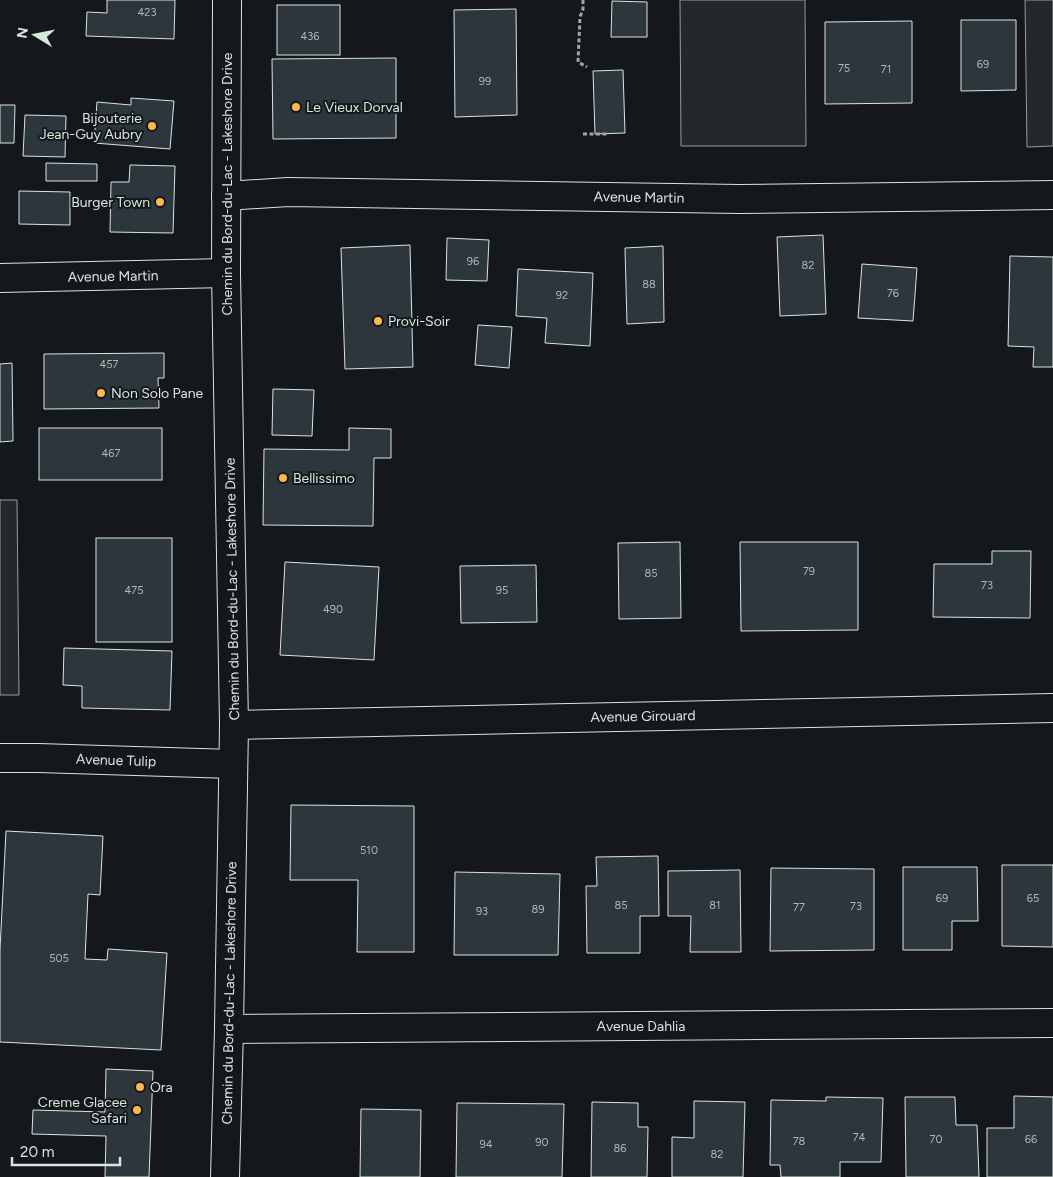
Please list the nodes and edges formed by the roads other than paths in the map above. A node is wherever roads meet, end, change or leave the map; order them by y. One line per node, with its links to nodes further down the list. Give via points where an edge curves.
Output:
1 (227, 0): 3 (street, Chemin du Bord-du-Lac - Lakeshore Drive)
2 (1053, 195): 3 (street, Avenue Martin, via 740,198 288,192)
3 (226, 196): 4 (street, Chemin du Bord-du-Lac - Lakeshore Drive)
4 (226, 273): 5 (street, Avenue Martin); 7 (street, Chemin du Bord-du-Lac - Lakeshore Drive)
5 (0, 278)
6 (1053, 708): 7 (street, Avenue Girouard)
7 (234, 725): 9 (street, Chemin du Bord-du-Lac - Lakeshore Drive)
8 (0, 758): 9 (street, Avenue Tulip)
9 (233, 764): 11 (street, Chemin du Bord-du-Lac - Lakeshore Drive)
10 (1053, 1023): 11 (street, Avenue Dahlia)
11 (229, 1028): 12 (street, Chemin du Bord-du-Lac - Lakeshore Drive)
12 (224, 1177)

